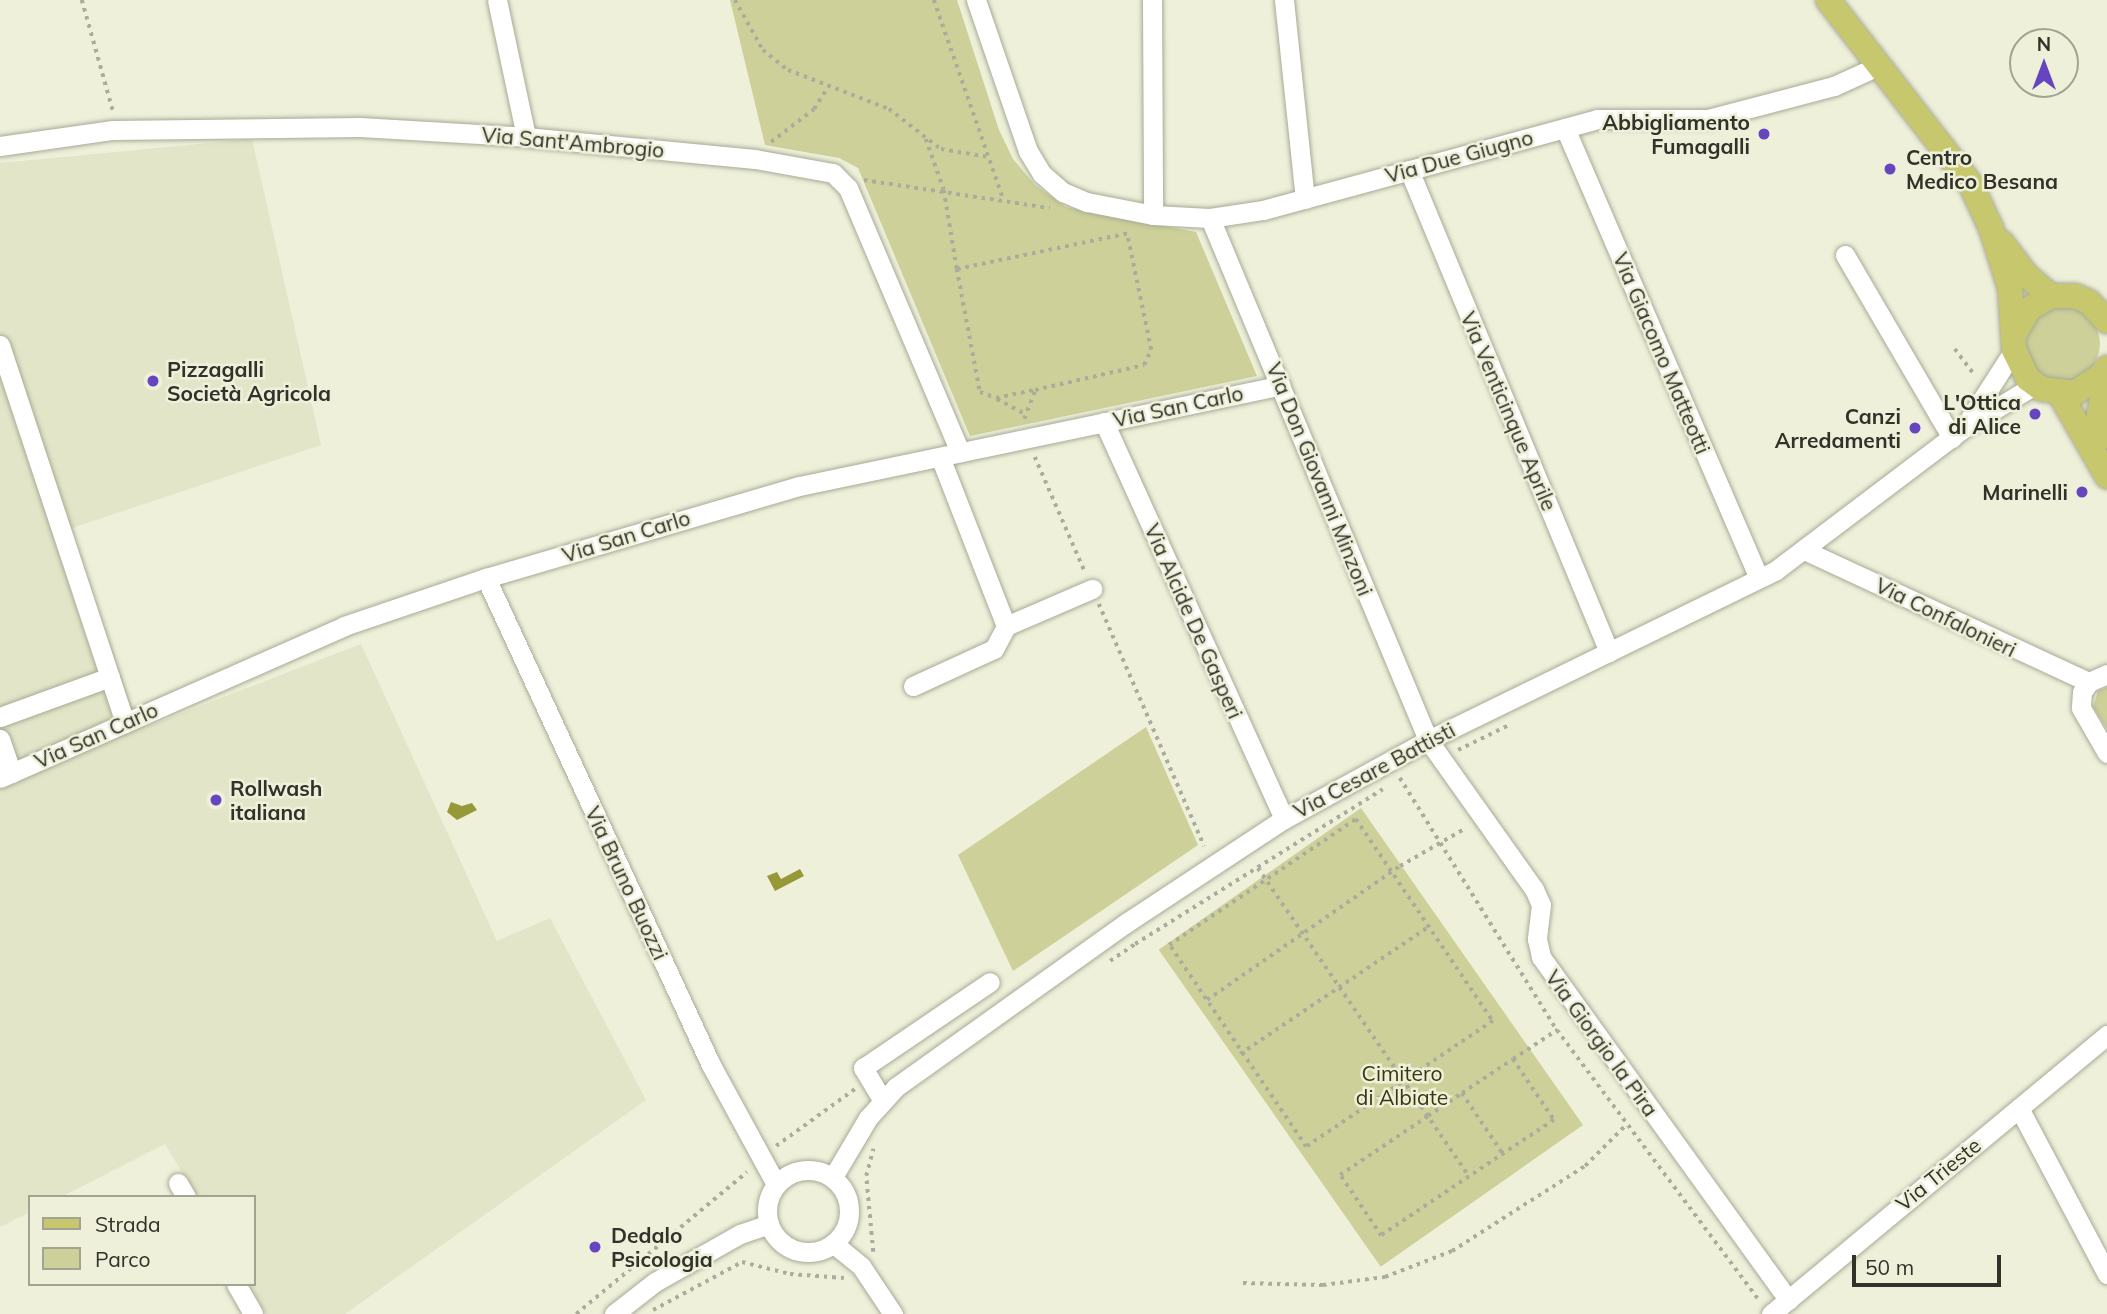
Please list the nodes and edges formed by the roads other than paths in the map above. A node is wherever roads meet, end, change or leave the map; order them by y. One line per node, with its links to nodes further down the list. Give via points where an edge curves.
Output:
1 (497, 0): 8 (street)
2 (976, 0): 12 (street, Via Due Giugno, via 1028,151 1042,174 1063,192 1087,202)
3 (1152, 0): 12 (street)
4 (1284, 0): 11 (street)
5 (1828, 0): 6 (main road)
6 (1880, 65): 7 (street, Via Due Giugno, via 1834,86 1757,109 1679,121 1629,116); 14 (main road, via 1961,169)
7 (1565, 128): 10 (street, Via Due Giugno); 33 (street, Via Giacomo Matteotti)
8 (526, 137): 9 (street, Via Sant'Ambrogio, via 360,127 113,130); 28 (street, Via Sant'Ambrogio, via 755,159 833,173 848,187)
9 (1, 142)
10 (1409, 170): 11 (street, Via Due Giugno); 36 (street, Via Venticinque Aprile)
11 (1304, 199): 13 (street, Via Due Giugno)
12 (1153, 215): 13 (street, Via Due Giugno)
13 (1210, 218): 23 (street, Via Don Giovanni Minzoni)
14 (1992, 228): 16 (main road, via 2027,276); 19 (main road, via 2010,289)
15 (1845, 255): 26 (street)
16 (2051, 296): 17 (main road); 19 (main road, via 2029,309)
17 (2098, 298): 18 (main road)
18 (2107, 321)
19 (2015, 342): 22 (main road, via 2018,365); 26 (street, Via Cesare Battisti)
20 (0, 345): 37 (street)
21 (2106, 370): 24 (main road, via 2088,388); 27 (main road, via 2099,416)
22 (2036, 384): 24 (main road); 26 (street, Via Cesare Battisti)
23 (1281, 385): 25 (street, Via San Carlo); 43 (street, Via Don Giovanni Minzoni)
24 (2060, 394): 30 (main road)
25 (1104, 422): 28 (street, Via San Carlo); 46 (street, Via Alcide De Gasperi)
26 (1958, 433): 31 (street, Via Cesare Battisti)
27 (2107, 436)
28 (960, 452): 29 (street, Via San Carlo)
29 (940, 457): 32 (street, Via San Carlo, via 799,486); 35 (street)
30 (2107, 476)
31 (1804, 550): 33 (street, Via Cesare Battisti); 38 (street, Via Confalonieri)
32 (486, 578): 41 (street, Via San Carlo, via 344,626); 52 (street, Via Bruno Buozzi, via 711,1065)
33 (1759, 578): 36 (street, Via Cesare Battisti)
34 (1092, 589): 35 (street)
35 (1006, 626): 39 (street, via 994,649)
36 (1609, 652): 43 (street, Via Cesare Battisti)
37 (110, 677): 40 (street); 41 (street)
38 (2098, 678): 44 (street, via 2082,692 2081,708)
39 (913, 686)
40 (0, 717)
41 (125, 723): 45 (street, Via San Carlo)
42 (0, 739): 45 (street)
43 (1427, 740): 46 (street, Via Cesare Battisti); 57 (street, Via Giorgio la Pira, via 1534,889 1541,905 1537,939 1553,977)
44 (2107, 753)
45 (6, 775)
46 (1284, 819): 49 (street, Via Cesare Battisti, via 1126,923 896,1087)
47 (990, 982): 49 (street, via 863,1068)
48 (2107, 1035): 50 (street, Via Trieste)
49 (883, 1101): 51 (street, Via Cesare Battisti, via 867,1118)
50 (2018, 1108): 55 (street); 57 (street, Via Trieste)
51 (833, 1177): 52 (street, via 802,1169); 54 (street, via 850,1208 848,1222)
52 (776, 1184): 53 (street, via 769,1196)
53 (769, 1224): 54 (street, via 782,1243 796,1251 817,1251); 60 (street, via 740,1234 655,1282)
54 (834, 1244): 61 (street, via 861,1266)
55 (2107, 1274)
56 (237, 1286): 59 (street)
57 (1788, 1300): 58 (street, Via Trieste)
58 (1766, 1308)
59 (253, 1314)
60 (614, 1314)
61 (894, 1314)

